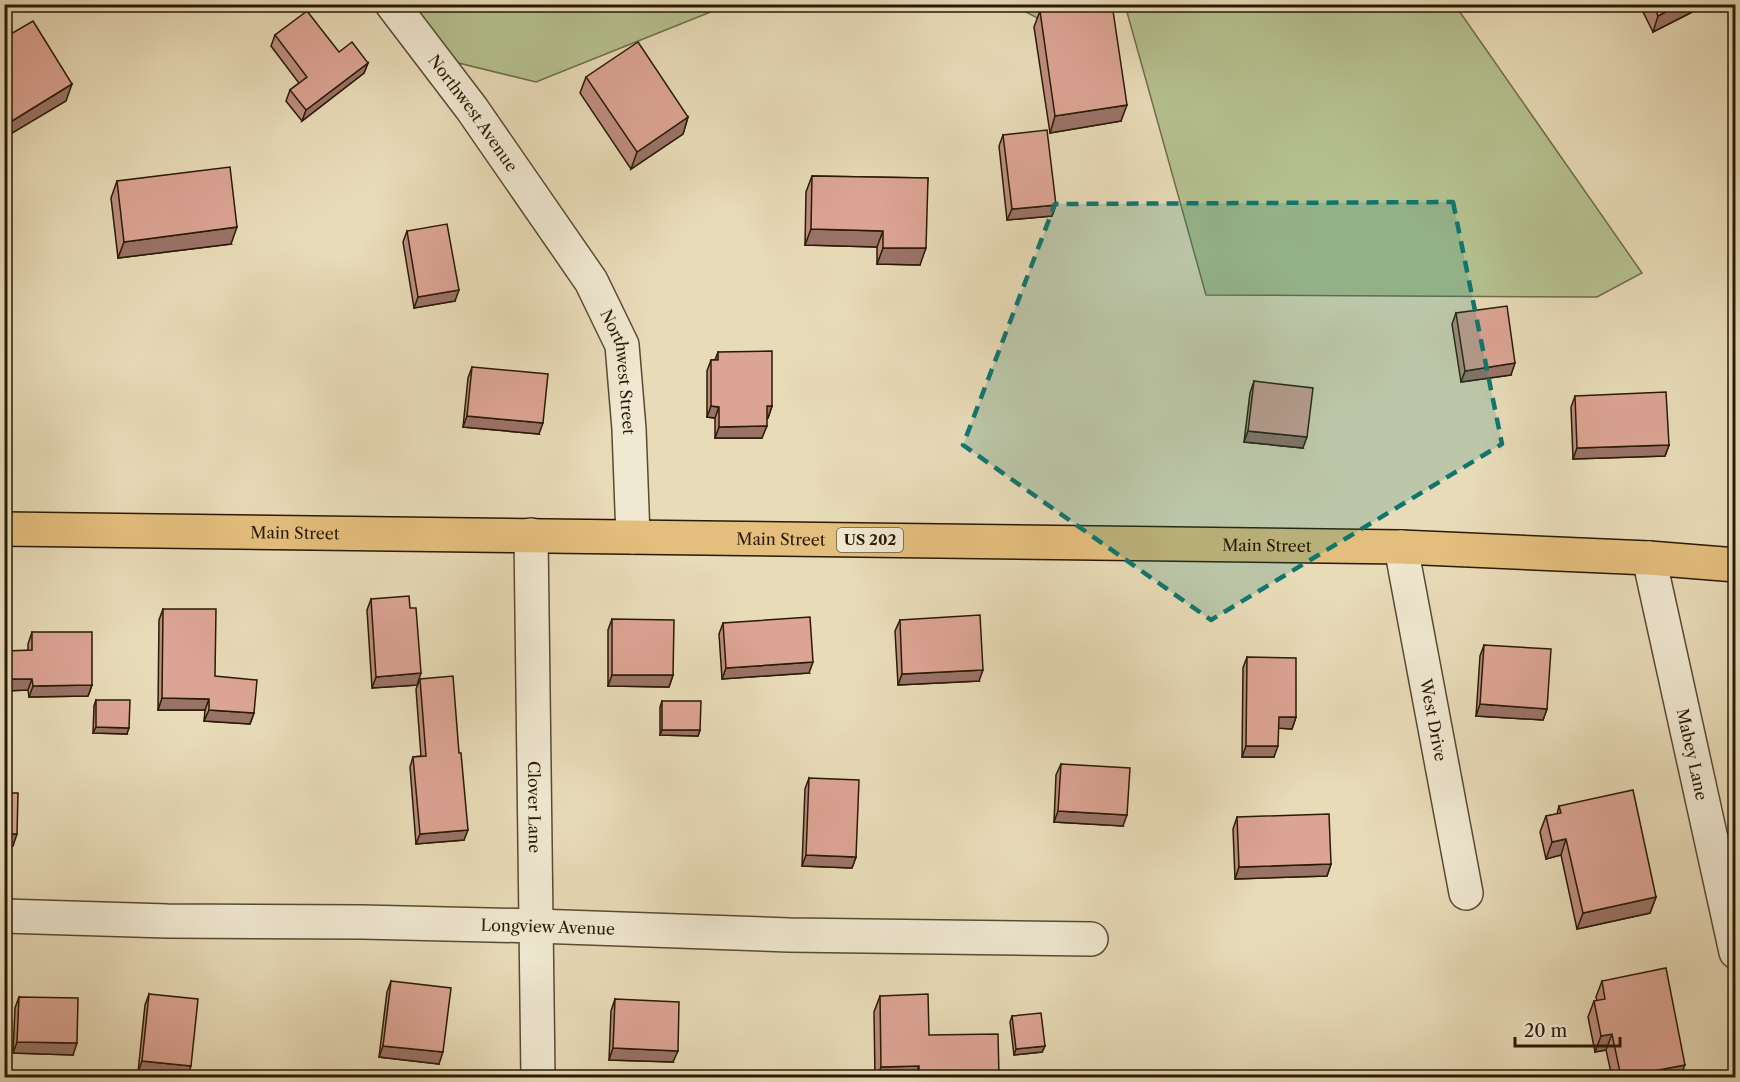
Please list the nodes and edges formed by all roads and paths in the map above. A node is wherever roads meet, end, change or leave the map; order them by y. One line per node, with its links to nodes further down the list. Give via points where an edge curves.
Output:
1 (392, 4): 2 (street, Northwest Avenue, via 472,109)
2 (551, 224): 5 (street, Northwest Street, via 591,281 622,345)
3 (4, 529): 4 (main road, Main Street / US 202)
4 (531, 536): 5 (main road, Main Street / US 202); 11 (street, Clover Lane)
5 (633, 537): 6 (main road, Main Street / US 202)
6 (1401, 547): 7 (main road, Main Street / US 202); 9 (street, West Drive)
7 (1649, 558): 8 (main road, Main Street / US 202); 13 (street, Mabey Lane)
8 (1736, 565)
9 (1466, 893)
10 (4, 916): 11 (street, Longview Avenue)
11 (536, 926): 12 (street, Longview Avenue, via 789,935); 14 (street, Clover Lane)
12 (1091, 939)
13 (1736, 952)
14 (538, 1077)

